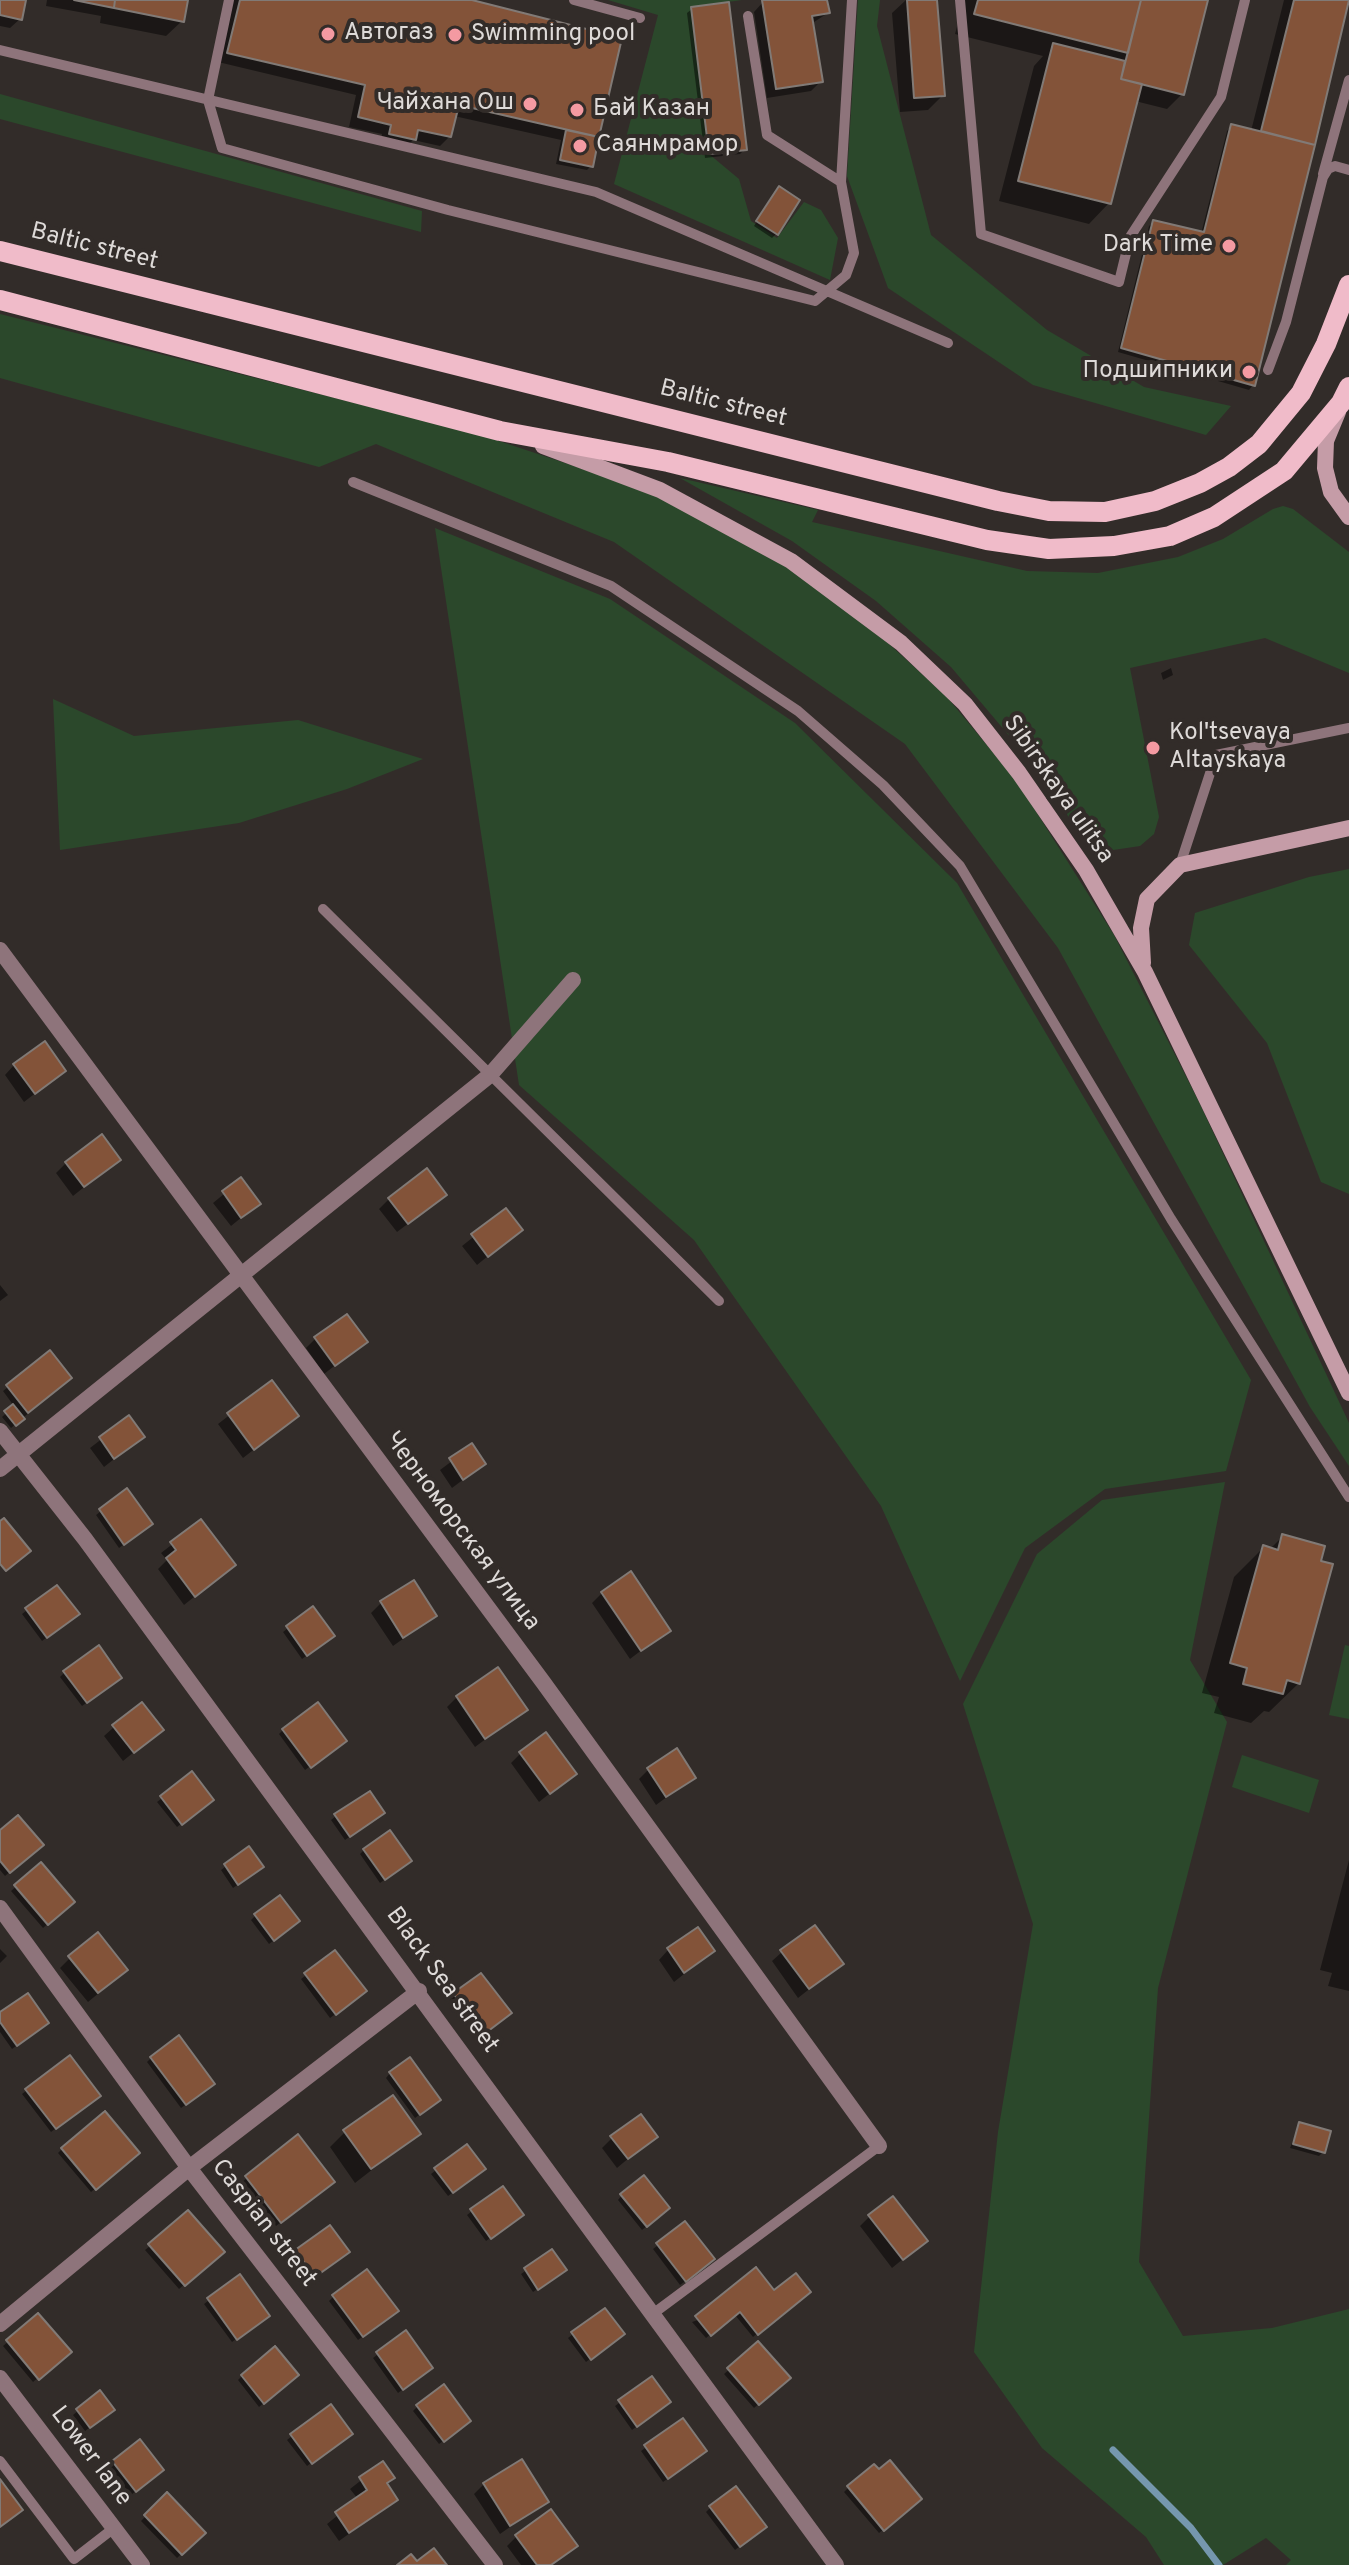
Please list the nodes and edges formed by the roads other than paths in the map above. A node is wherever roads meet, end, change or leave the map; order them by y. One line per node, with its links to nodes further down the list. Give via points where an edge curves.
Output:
1 (229, 0): 10 (lane)
2 (574, 0): 7 (lane)
3 (852, 0): 13 (lane)
4 (960, 0): 5 (lane, via 981,234 1119,282 1130,237 1221,97)
5 (1245, 0)
6 (748, 16): 13 (lane, via 767,135)
7 (640, 18)
8 (0, 50): 10 (lane)
9 (1349, 80): 12 (lane)
10 (208, 100): 15 (lane, via 596,192); 15 (lane, via 222,148 815,301)
11 (1349, 170): 12 (lane, via 1335,166)
12 (1323, 177): 19 (lane, via 1286,322)
13 (841, 182): 15 (lane, via 854,253 846,275)
14 (0, 251): 16 (main road, Baltic street, via 1049,511 1105,512 1155,501 1229,467 1259,444 1301,393)
15 (830, 291): 18 (lane)
16 (1347, 292)
17 (0, 300): 21 (main road)
18 (948, 343)
19 (1268, 370)
20 (1345, 395): 21 (main road, via 1284,471 1214,517 1170,536 1049,549 987,540 668,462); 23 (main road, via 1326,441 1325,468 1331,492)
21 (500, 431): 29 (main road, Sibirskaya ulitsa, via 660,490 735,528 794,563 901,643 965,704 1019,773 1086,870)
22 (353, 482): 38 (lane, via 611,586 798,711 883,785 960,866 1171,1219)
23 (1349, 517)
24 (1349, 728): 26 (lane, via 1216,755)
25 (1349, 828): 26 (main road)
26 (1180, 865): 29 (main road, via 1147,899 1142,914)
27 (323, 909): 31 (lane)
28 (0, 950): 32 (street, Черноморская улица)
29 (1145, 972): 34 (main road, Sibirskaya ulitsa)
30 (573, 980): 31 (street)
31 (490, 1075): 32 (street); 33 (lane)
32 (242, 1277): 36 (street); 41 (street, Черноморская улица)
33 (719, 1301)
34 (1349, 1393)
35 (0, 1431): 36 (street, Black Sea street)
36 (18, 1454): 37 (street); 40 (street, Black Sea street)
37 (0, 1469)
38 (1349, 1497)
39 (0, 1908): 42 (street, Caspian street)
40 (419, 1991): 42 (street); 43 (street, Black Sea street)
41 (879, 2146): 43 (lane)
42 (189, 2168): 44 (street); 50 (street, Caspian street)
43 (654, 2313): 51 (street, Black Sea street)
44 (0, 2324)
45 (0, 2378): 47 (street, Lower lane)
46 (0, 2461): 48 (lane)
47 (114, 2528): 48 (lane); 49 (street, Lower lane)
48 (70, 2562)
49 (142, 2565)
50 (495, 2565)
51 (836, 2565)

